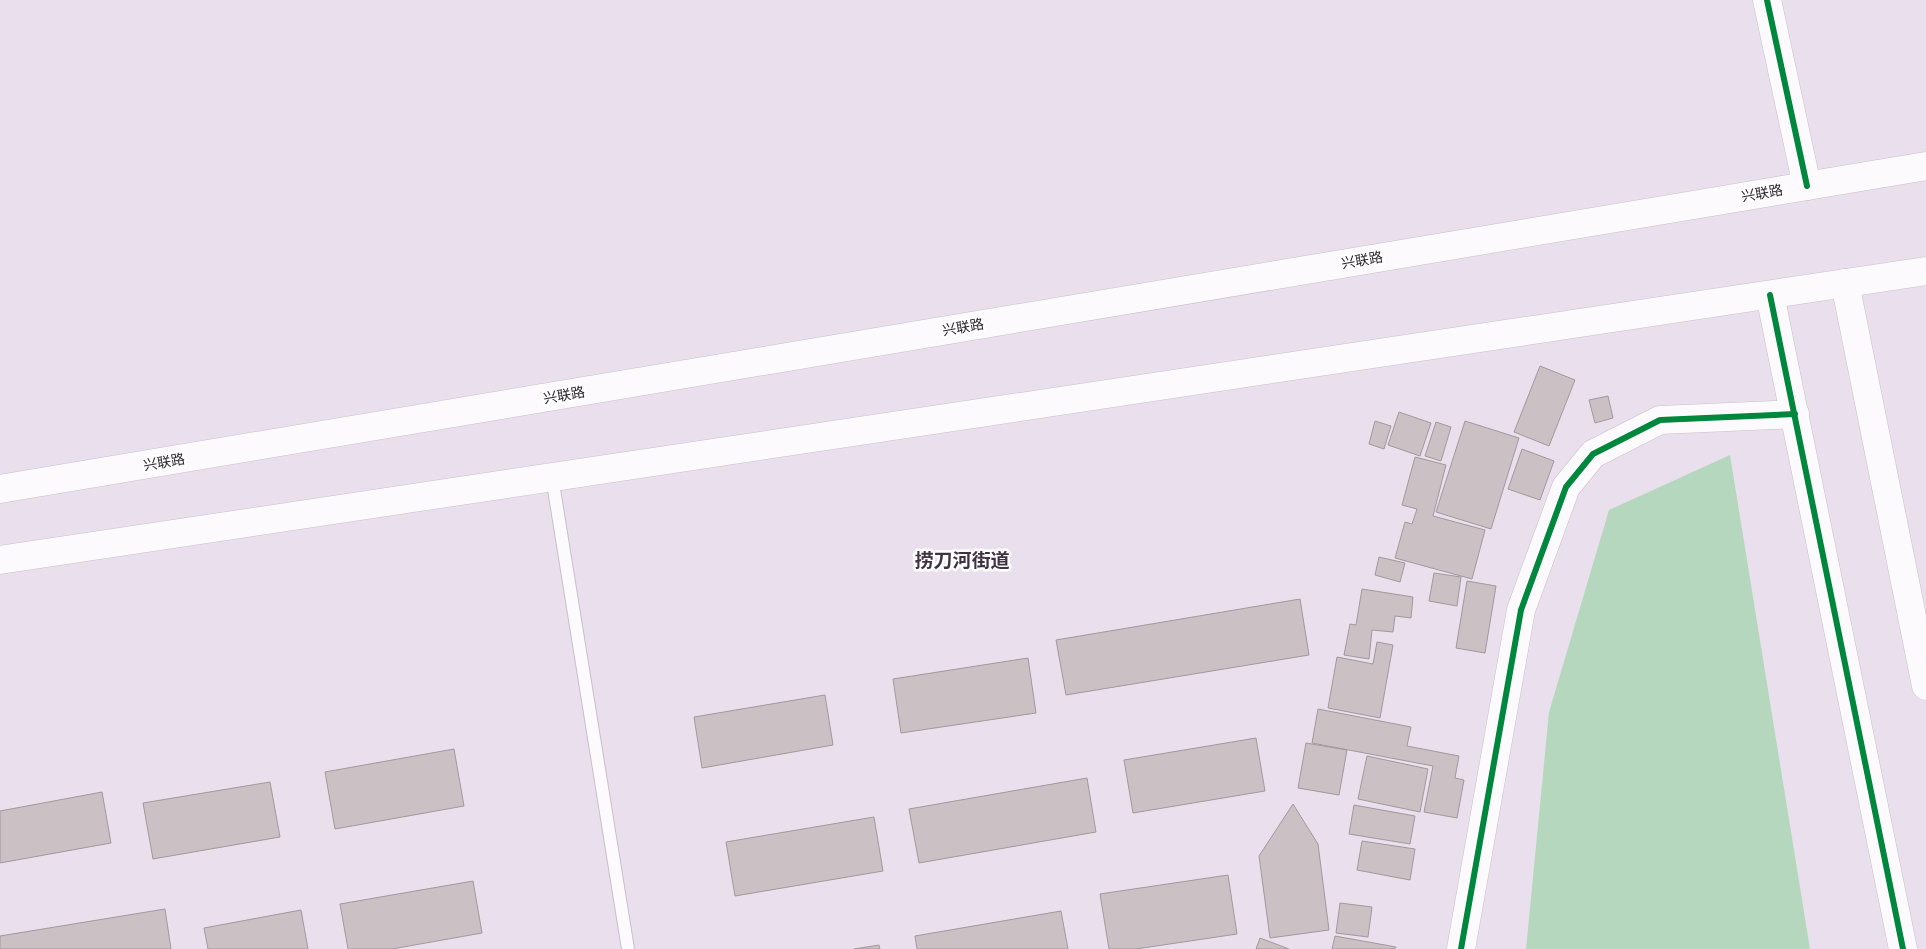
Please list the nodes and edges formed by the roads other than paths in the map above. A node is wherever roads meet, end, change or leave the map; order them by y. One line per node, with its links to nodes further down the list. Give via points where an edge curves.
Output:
1 (1767, 0): 3 (main road)
2 (1926, 166): 3 (main road, 兴联路)
3 (1807, 186): 9 (main road, 兴联路)
4 (1926, 271): 5 (main road)
5 (1845, 283): 6 (main road); 11 (main road)
6 (1770, 295): 7 (main road); 8 (main road)
7 (1794, 414): 13 (main road, via 1660,420 1592,454 1566,487 1521,610); 14 (main road)
8 (552, 477): 10 (main road); 12 (lane)
9 (0, 489)
10 (0, 560)
11 (1926, 686)
12 (628, 949)
13 (1461, 949)
14 (1903, 949)

